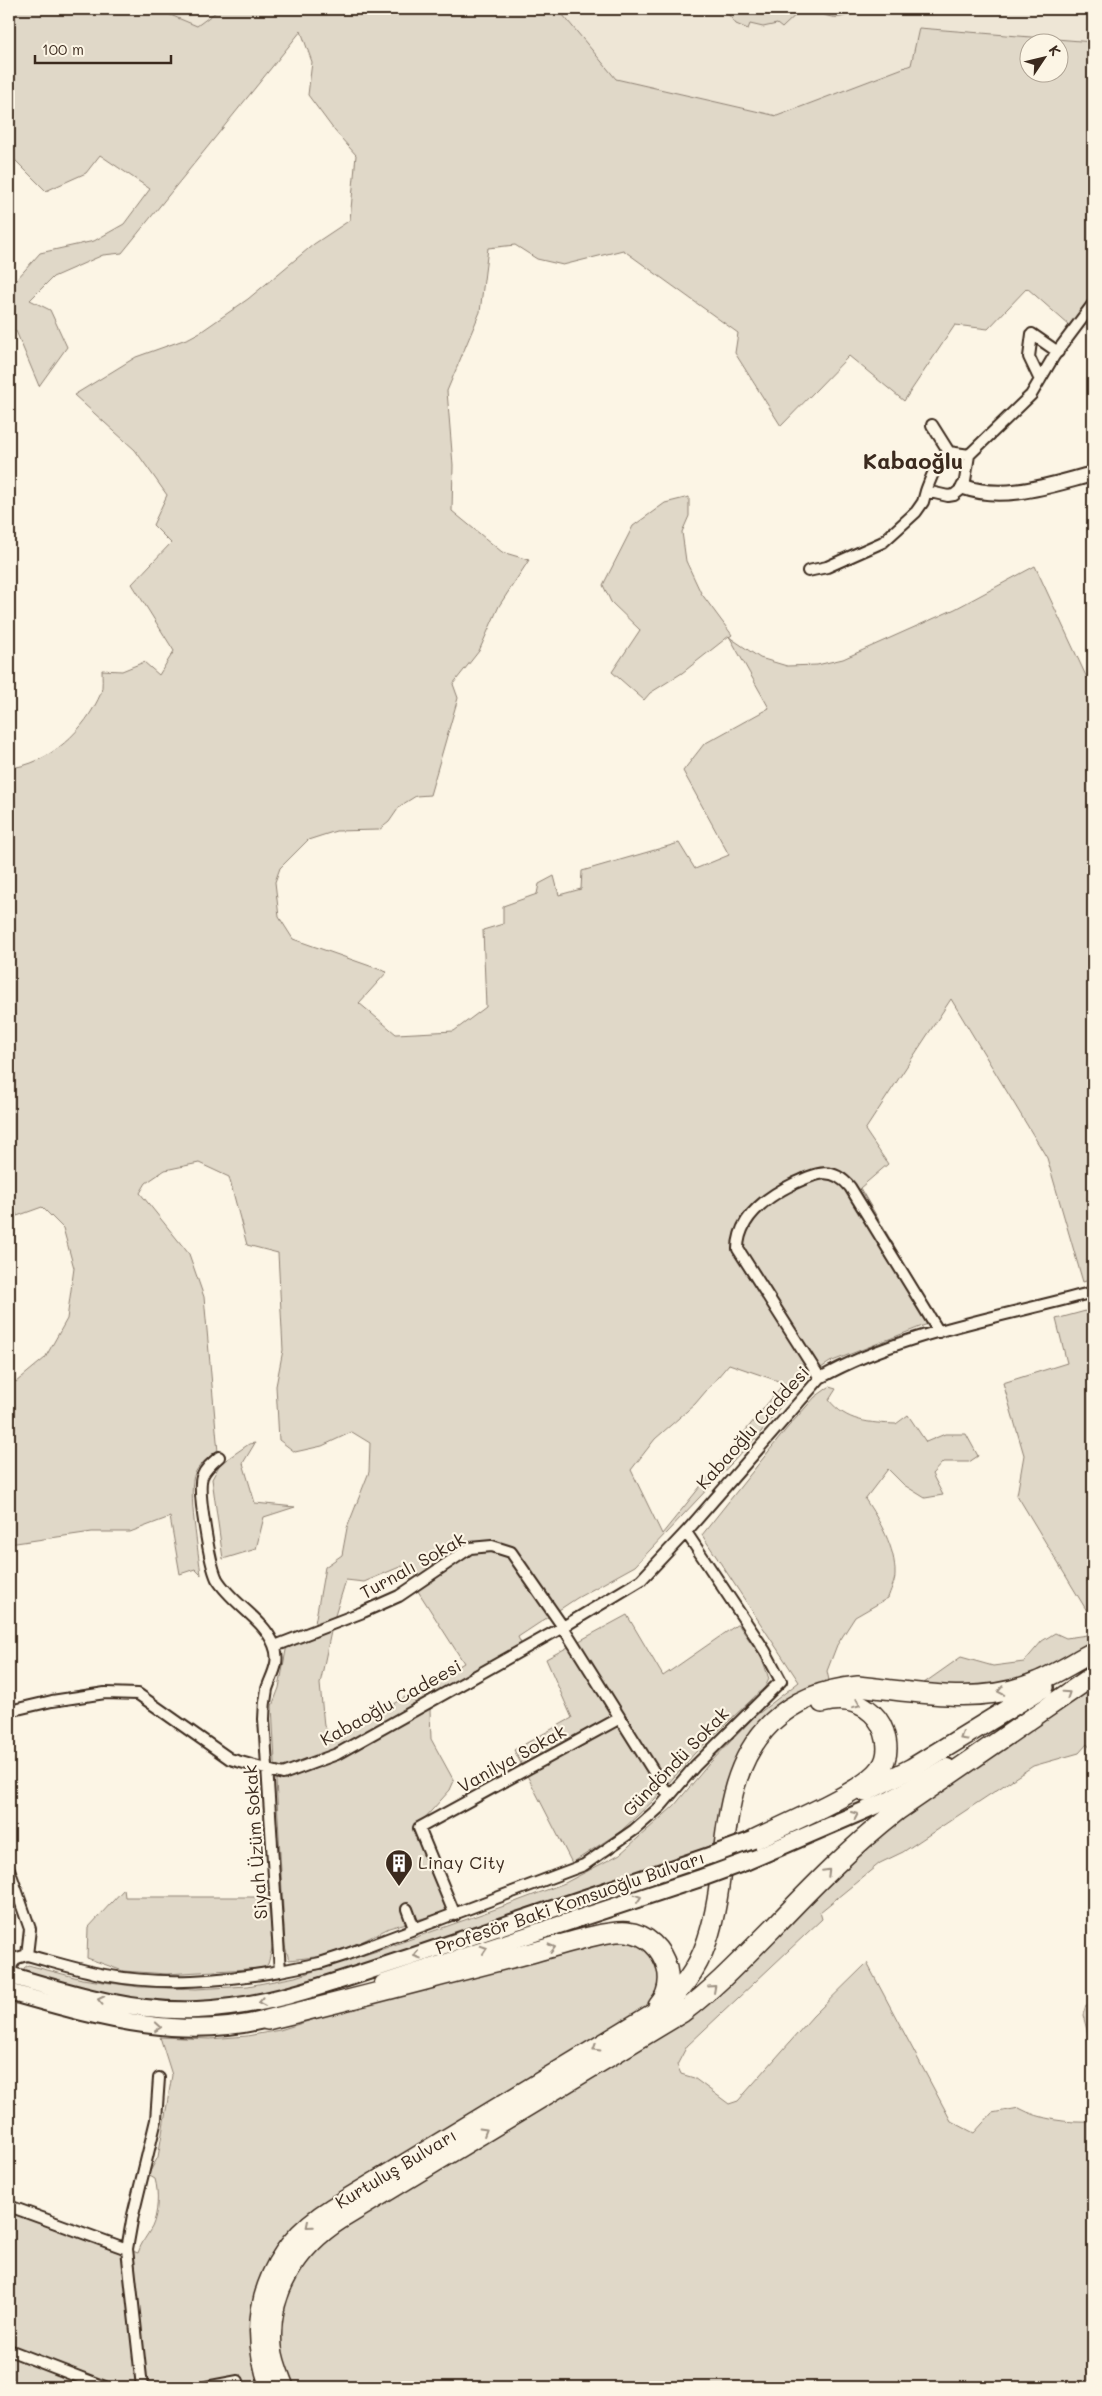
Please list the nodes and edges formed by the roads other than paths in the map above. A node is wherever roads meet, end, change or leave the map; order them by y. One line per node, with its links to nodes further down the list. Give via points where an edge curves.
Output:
1 (1093, 304): 2 (street)
2 (1058, 352): 3 (street); 3 (street, via 1032,334 1029,357)
3 (1040, 380): 6 (street, via 1031,395)
4 (932, 425): 5 (street)
5 (949, 452): 6 (street); 9 (street, via 936,465)
6 (969, 455): 8 (street)
7 (1093, 474): 8 (street, via 1014,491 977,492)
8 (964, 487): 9 (street, via 948,496)
9 (926, 491): 10 (street, via 916,512 883,542 827,567)
10 (808, 571)
11 (1093, 1292): 12 (street, Kabaoğlu Caddesi)
12 (939, 1332): 13 (street, Kabaoğlu Caddesi, via 873,1353); 13 (street, via 850,1187 841,1177 830,1173 816,1174 775,1192 761,1202 744,1224 738,1250)
13 (820, 1378): 15 (street, Kabaoğlu Caddesi)
14 (219, 1457): 17 (street, via 206,1469 200,1482 211,1561 217,1579)
15 (686, 1532): 16 (street, Kabaoğlu Caddesi, via 641,1580); 25 (street, Gündöndü Sokak, via 781,1680)
16 (563, 1627): 17 (street, Turnalı Sokak, via 511,1552 492,1546 470,1548 399,1596); 23 (street, Turnalı Sokak); 24 (street, Kabaoğlu Cadeesi, via 337,1754 283,1774)
17 (275, 1646): 24 (street, Siyah Üzüm Sokak, via 277,1659 265,1699)
18 (1093, 1652): 35 (highway, one-way to 35, via 1036,1682 996,1692 953,1697 844,1687 802,1700 777,1717 748,1751 736,1780 712,1919 701,1958 687,1982)
19 (1093, 1655): 26 (highway, Profesör Baki Komsuoğlu Bulvarı, one-way to 26, via 912,1768 868,1791)
20 (1093, 1676): 22 (highway, Profesör Baki Komsuoğlu Bulvarı, one-way to 20)
21 (9, 1711): 24 (street, Kabaoğlu Cadeesi, via 105,1693 138,1694 230,1759)
22 (1040, 1711): 34 (main road, Profesör Baki Komsuoğlu Bulvarı, one-way to 22, bridge, via 746,1862 891,1798); 35 (highway, one-way to 22, via 683,2012 713,1990 829,1870 878,1826)
23 (620, 1718): 25 (street, Turnalı Sokak); 29 (street, Vanilya Sokak, via 419,1828)
24 (267, 1769): 32 (street, Siyah Üzüm Sokak)
25 (669, 1796): 29 (street, Gündöndü Sokak, via 634,1830 584,1865)
26 (753, 1840): 33 (main road, Profesör Baki Komsuoğlu Bulvarı, one-way to 33, bridge, via 315,1988 243,2005 175,2010 124,2005); 35 (highway, one-way to 26, via 677,2009 689,1996 715,1952 741,1799 752,1764 762,1748 788,1720 821,1703 847,1700 869,1710 880,1723 886,1741 885,1758 876,1773 862,1785)
27 (9, 1869): 31 (street, via 30,1929)
28 (408, 1909): 30 (street)
29 (455, 1915): 30 (street, Gündöndü Sokak)
30 (414, 1928): 32 (street, Gündöndü Sokak, via 345,1955)
31 (27, 1955): 32 (street, via 104,1975 150,1981 194,1982); 33 (street, via 16,1958)
32 (280, 1971)
33 (9, 1981): 34 (main road, Profesör Baki Komsuoğlu Bulvarı, one-way to 34, via 91,2014 148,2026 222,2028)
34 (267, 2020): 35 (highway, one-way to 35, via 608,1934 627,1932 654,1944 668,1972 668,1987 663,2000)
35 (641, 2029): 44 (highway, Kurtuluş Bulvarı, one-way to 44, via 346,2200 301,2232 282,2255 262,2304 259,2336); 45 (highway, Kurtuluş Bulvarı, one-way to 35, via 272,2348 274,2314 283,2282 308,2244 341,2218)
36 (158, 2078): 38 (street, via 156,2120)
37 (9, 2206): 38 (street)
38 (127, 2249): 42 (street)
39 (9, 2350): 41 (street)
40 (238, 2380): 43 (street)
41 (105, 2387)
42 (142, 2387)
43 (206, 2387)
44 (270, 2387)
45 (284, 2387)

